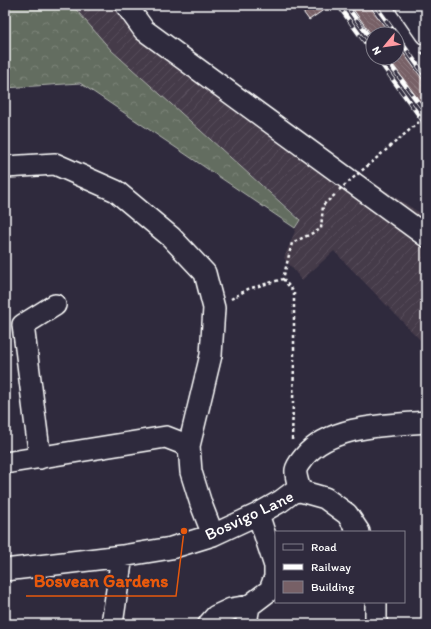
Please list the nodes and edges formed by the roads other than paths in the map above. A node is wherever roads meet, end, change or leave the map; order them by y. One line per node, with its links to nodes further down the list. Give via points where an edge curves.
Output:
1 (126, 5): 5 (street, via 144,30)
2 (406, 5): 3 (street)
3 (426, 34)
4 (5, 167): 8 (street, via 55,164 116,191 171,237 205,272 214,308 211,355)
5 (426, 236)
6 (55, 305): 9 (street, via 23,325)
7 (426, 422): 11 (street, via 352,430 328,439 309,450 299,462 296,470)
8 (189, 446): 9 (street, via 166,437); 14 (street, via 190,472)
9 (40, 458): 10 (street)
10 (5, 463)
11 (300, 491): 12 (street, Bosvigo Lane, via 293,492); 13 (street, Bosvigo Lane, via 325,498 347,514)
12 (258, 514): 14 (street, Bosvigo Lane); 18 (street, via 275,566 275,577 270,590)
13 (358, 531)
14 (213, 535): 15 (street, Bosvigo Lane, via 171,548)
15 (122, 556): 16 (street, Bosvigo Lane); 19 (street)
16 (5, 570)
17 (376, 603): 21 (street)
18 (249, 615): 20 (street, via 231,609 216,616)
19 (112, 624)
20 (209, 624)
21 (376, 624)

